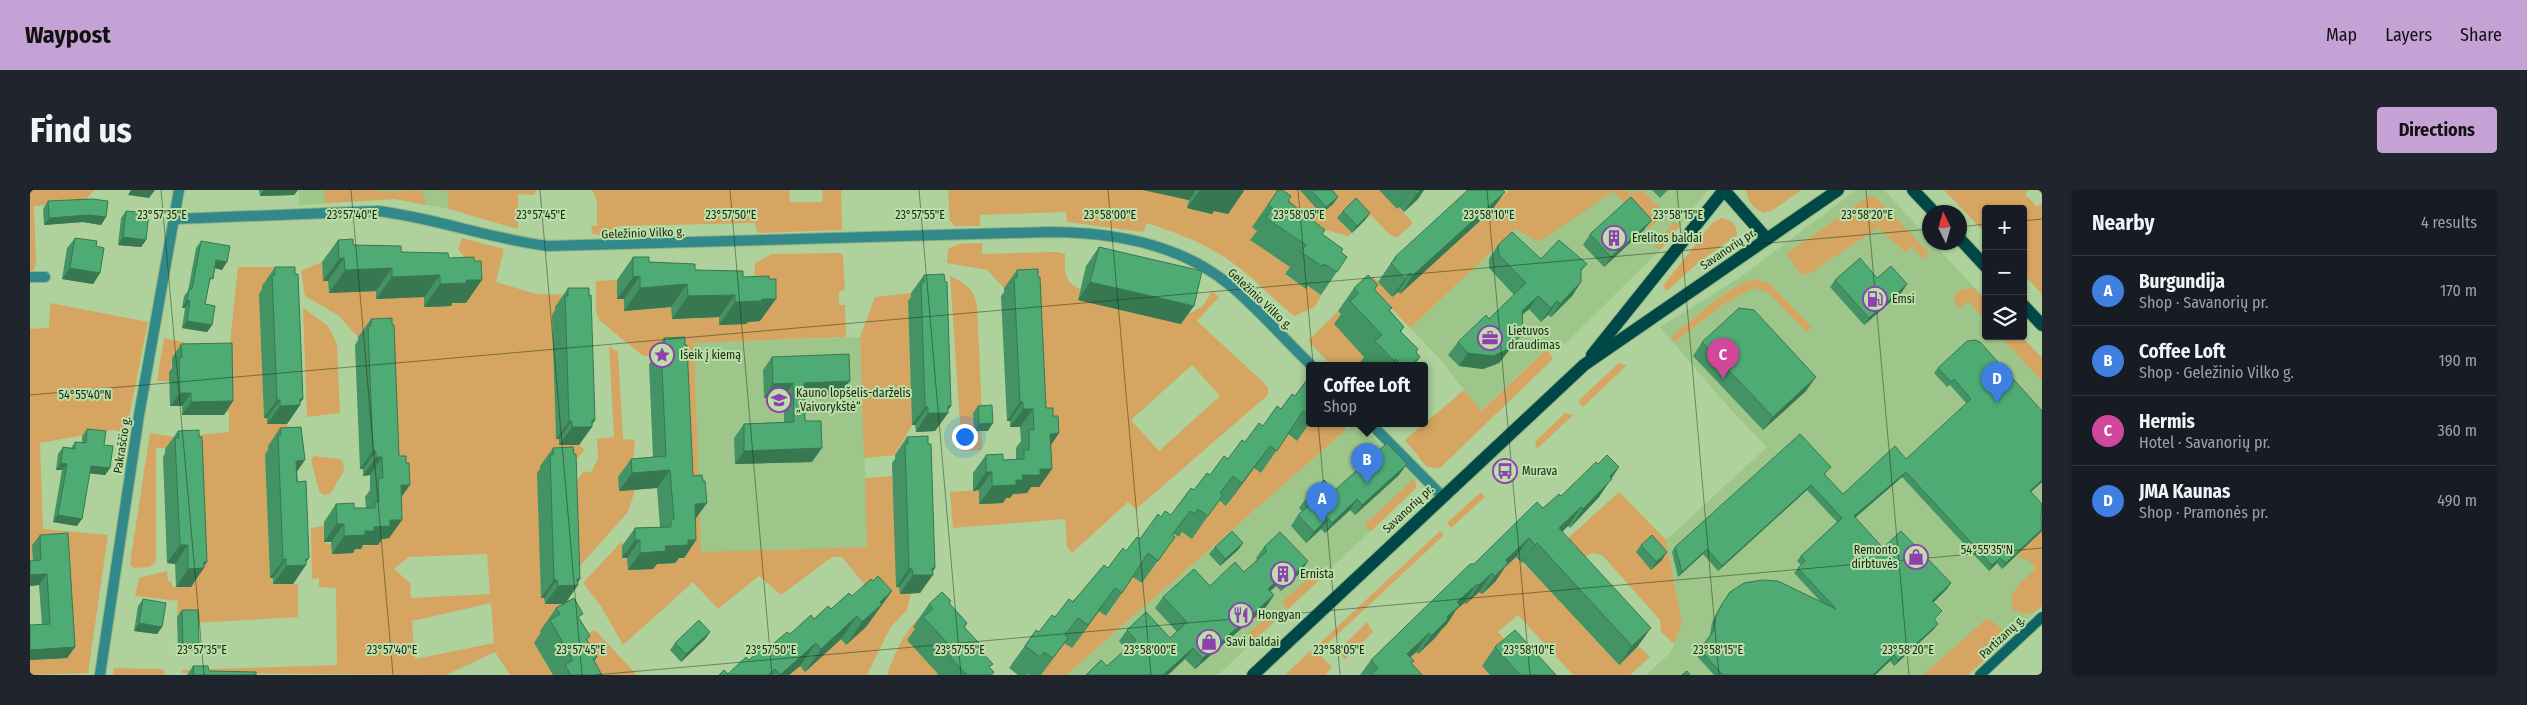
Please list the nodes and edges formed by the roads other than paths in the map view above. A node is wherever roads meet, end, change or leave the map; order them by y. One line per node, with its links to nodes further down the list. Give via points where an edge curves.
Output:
1 (179, 190): 6 (street, Pakraščio g.)
2 (1724, 190): 7 (main road); 15 (main road, Savanorių pr.)
3 (1838, 190): 7 (main road, Savanorių pr.)
4 (1913, 190): 5 (main road)
5 (1927, 205)
6 (175, 219): 14 (street, Geležinio Vilko g., via 378,212 402,214 525,244 548,246 1049,232 1110,236 1160,247 1210,271 1232,287); 19 (street, Pakraščio g., via 139,415)
7 (1767, 239): 15 (main road, Savanorių pr.)
8 (1967, 247): 9 (main road)
9 (1982, 263)
10 (30, 277): 11 (street)
11 (45, 277)
12 (2027, 309): 13 (main road)
13 (2042, 325)
14 (1308, 362)
15 (1584, 365): 17 (main road, Savanorių pr.)
16 (1374, 427): 17 (street)
17 (1442, 496): 20 (main road, Savanorių pr.)
18 (2042, 617): 21 (street, Partizanų g.)
19 (100, 675)
20 (1253, 675)
21 (1980, 675)

